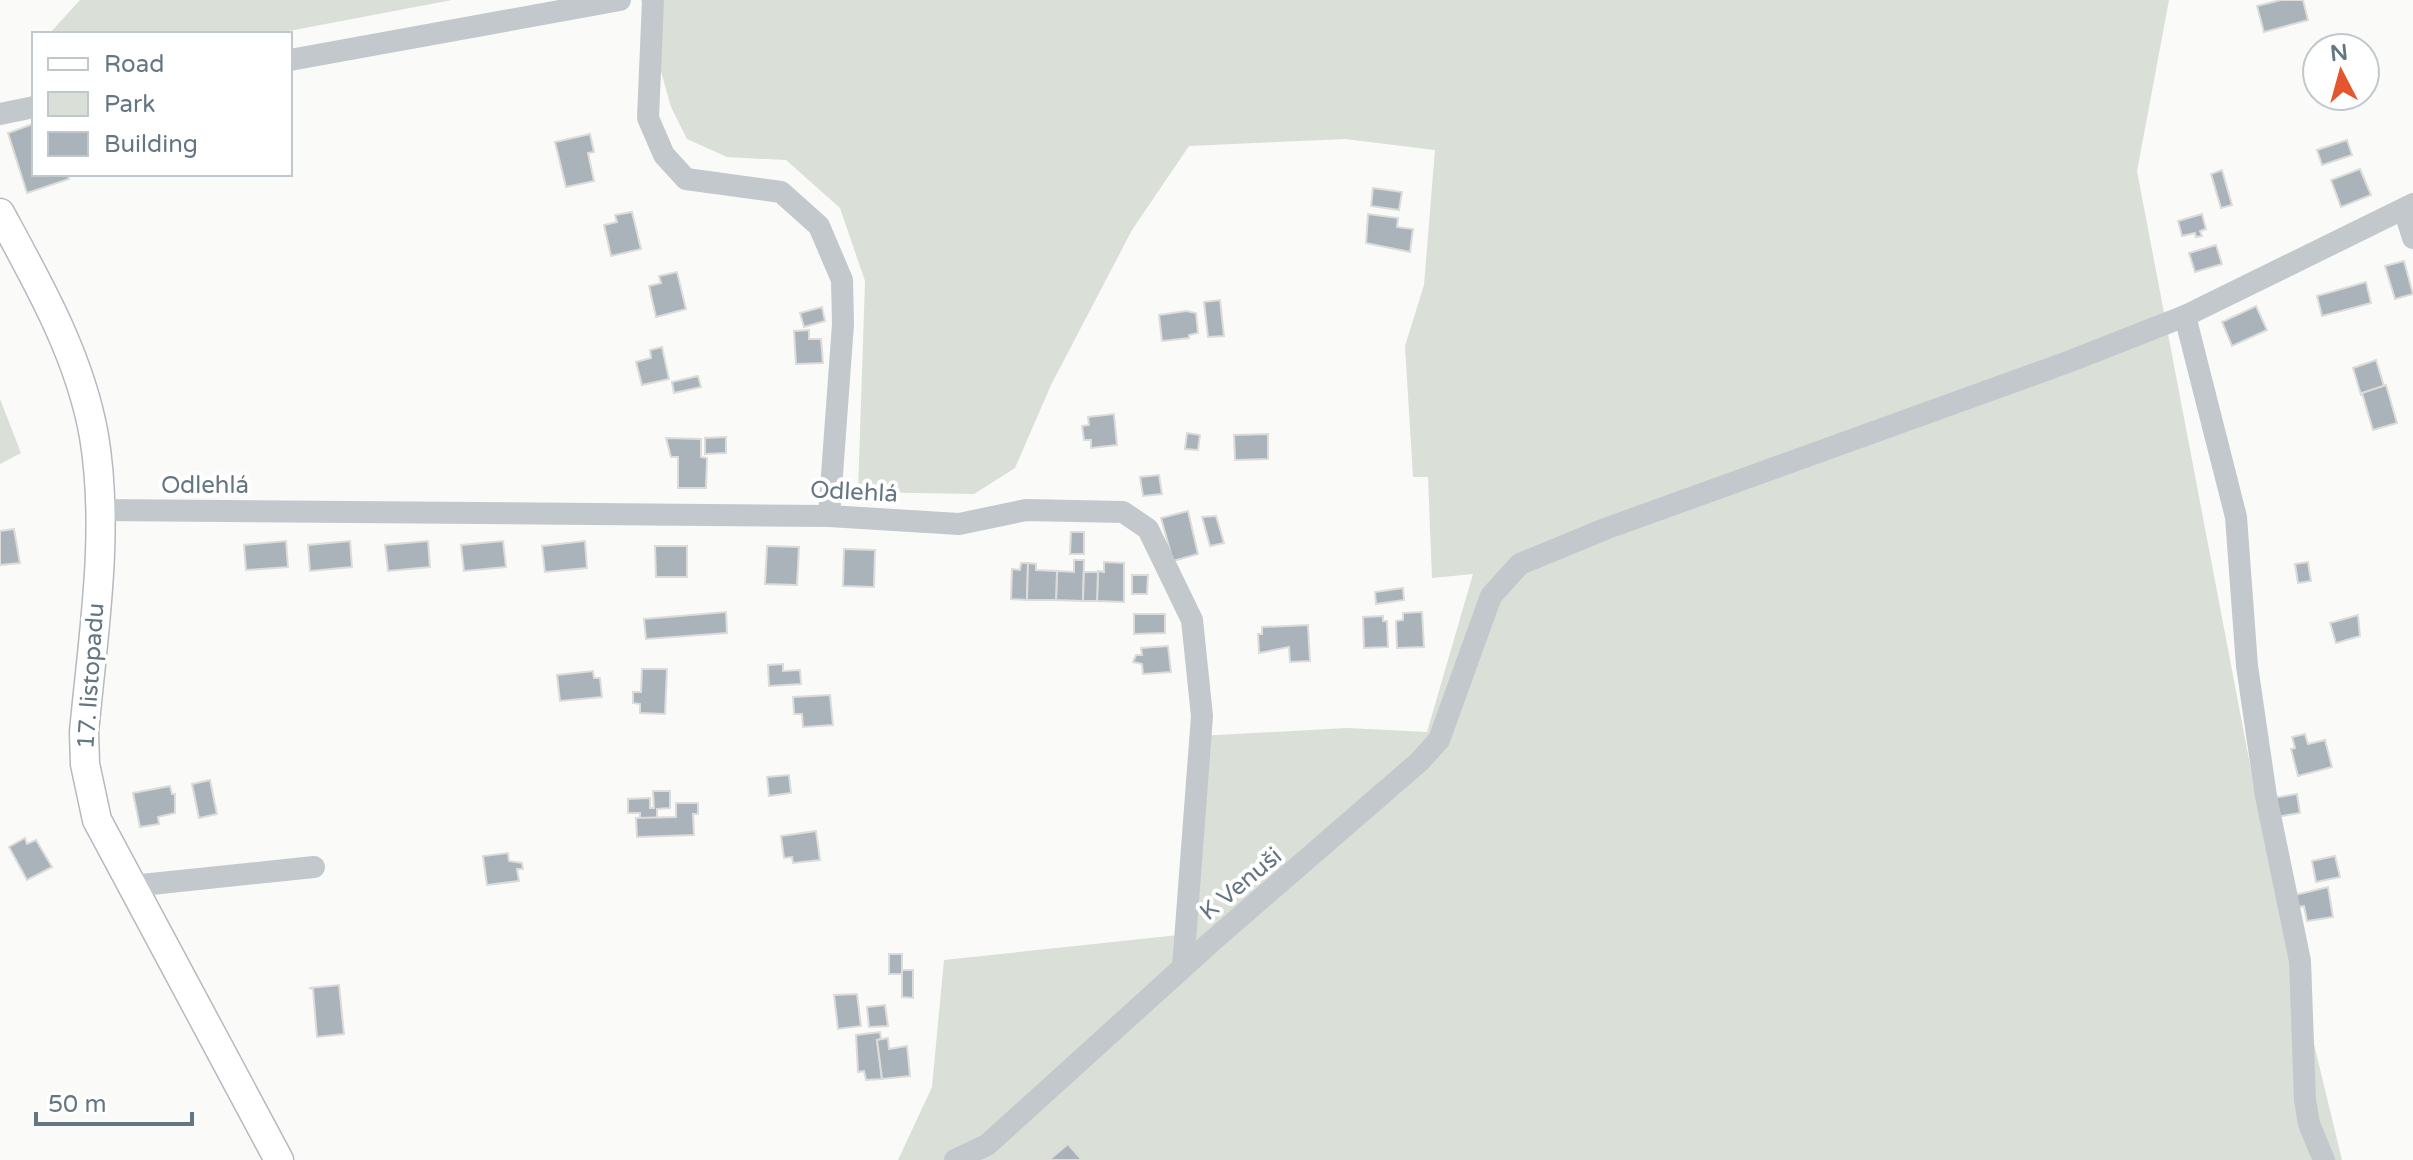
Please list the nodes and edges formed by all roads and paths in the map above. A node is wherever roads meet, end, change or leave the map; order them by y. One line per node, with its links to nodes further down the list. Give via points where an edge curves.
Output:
1 (620, 0): 3 (street)
2 (653, 0): 11 (street, via 648,118 664,155 686,179 781,192 819,226 842,280)
3 (292, 60)
4 (32, 107): 5 (street)
5 (0, 114)
6 (2408, 207): 8 (street); 9 (street)
7 (0, 213): 10 (main road, 17. listopadu, via 69,349 94,435)
8 (2413, 238)
9 (2185, 316): 14 (street, K Venuši, via 1520,564 1491,596 1439,740 1338,836); 17 (street, via 2236,517 2247,666 2266,796 2300,961 2305,1100)
10 (101, 510): 11 (street, Odlehlá); 13 (main road, 17. listopadu, via 85,764 97,820)
11 (829, 516): 14 (street, Odlehlá, via 959,524 1026,510 1091,510 1123,512 1148,529 1192,620 1202,716)
12 (314, 867): 13 (street)
13 (132, 886): 15 (main road, 17. listopadu)
14 (1183, 967): 16 (street, K Venuši, via 987,1145)
15 (279, 1160)
16 (955, 1160)
17 (2324, 1160)

